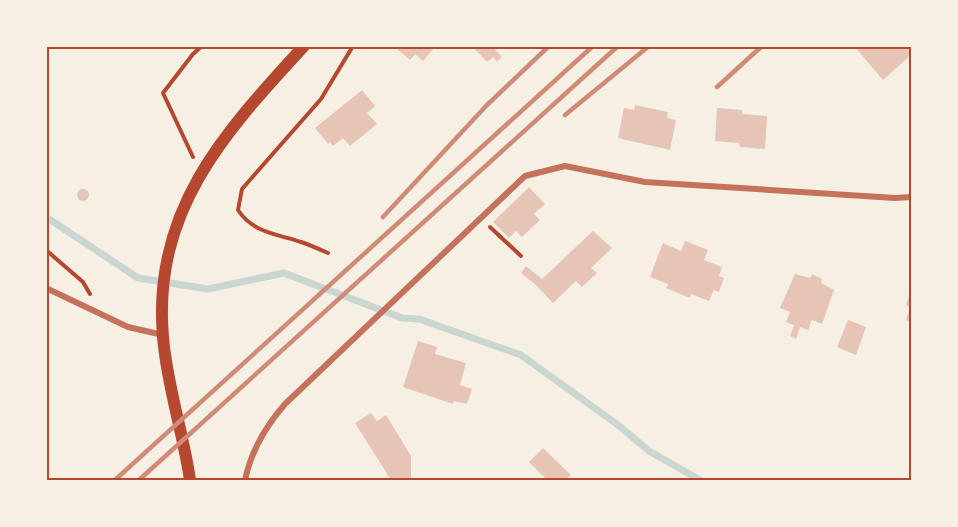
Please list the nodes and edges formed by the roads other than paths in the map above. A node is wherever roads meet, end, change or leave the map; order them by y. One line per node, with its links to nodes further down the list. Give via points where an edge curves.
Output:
1 (304, 46): 4 (main road, via 215,150 183,208 167,262)
2 (912, 197): 6 (street, via 645,182 565,166 525,176 276,413 254,450)
3 (46, 288): 4 (street, via 128,327)
4 (163, 335): 5 (main road)
5 (190, 480)
6 (245, 480)

